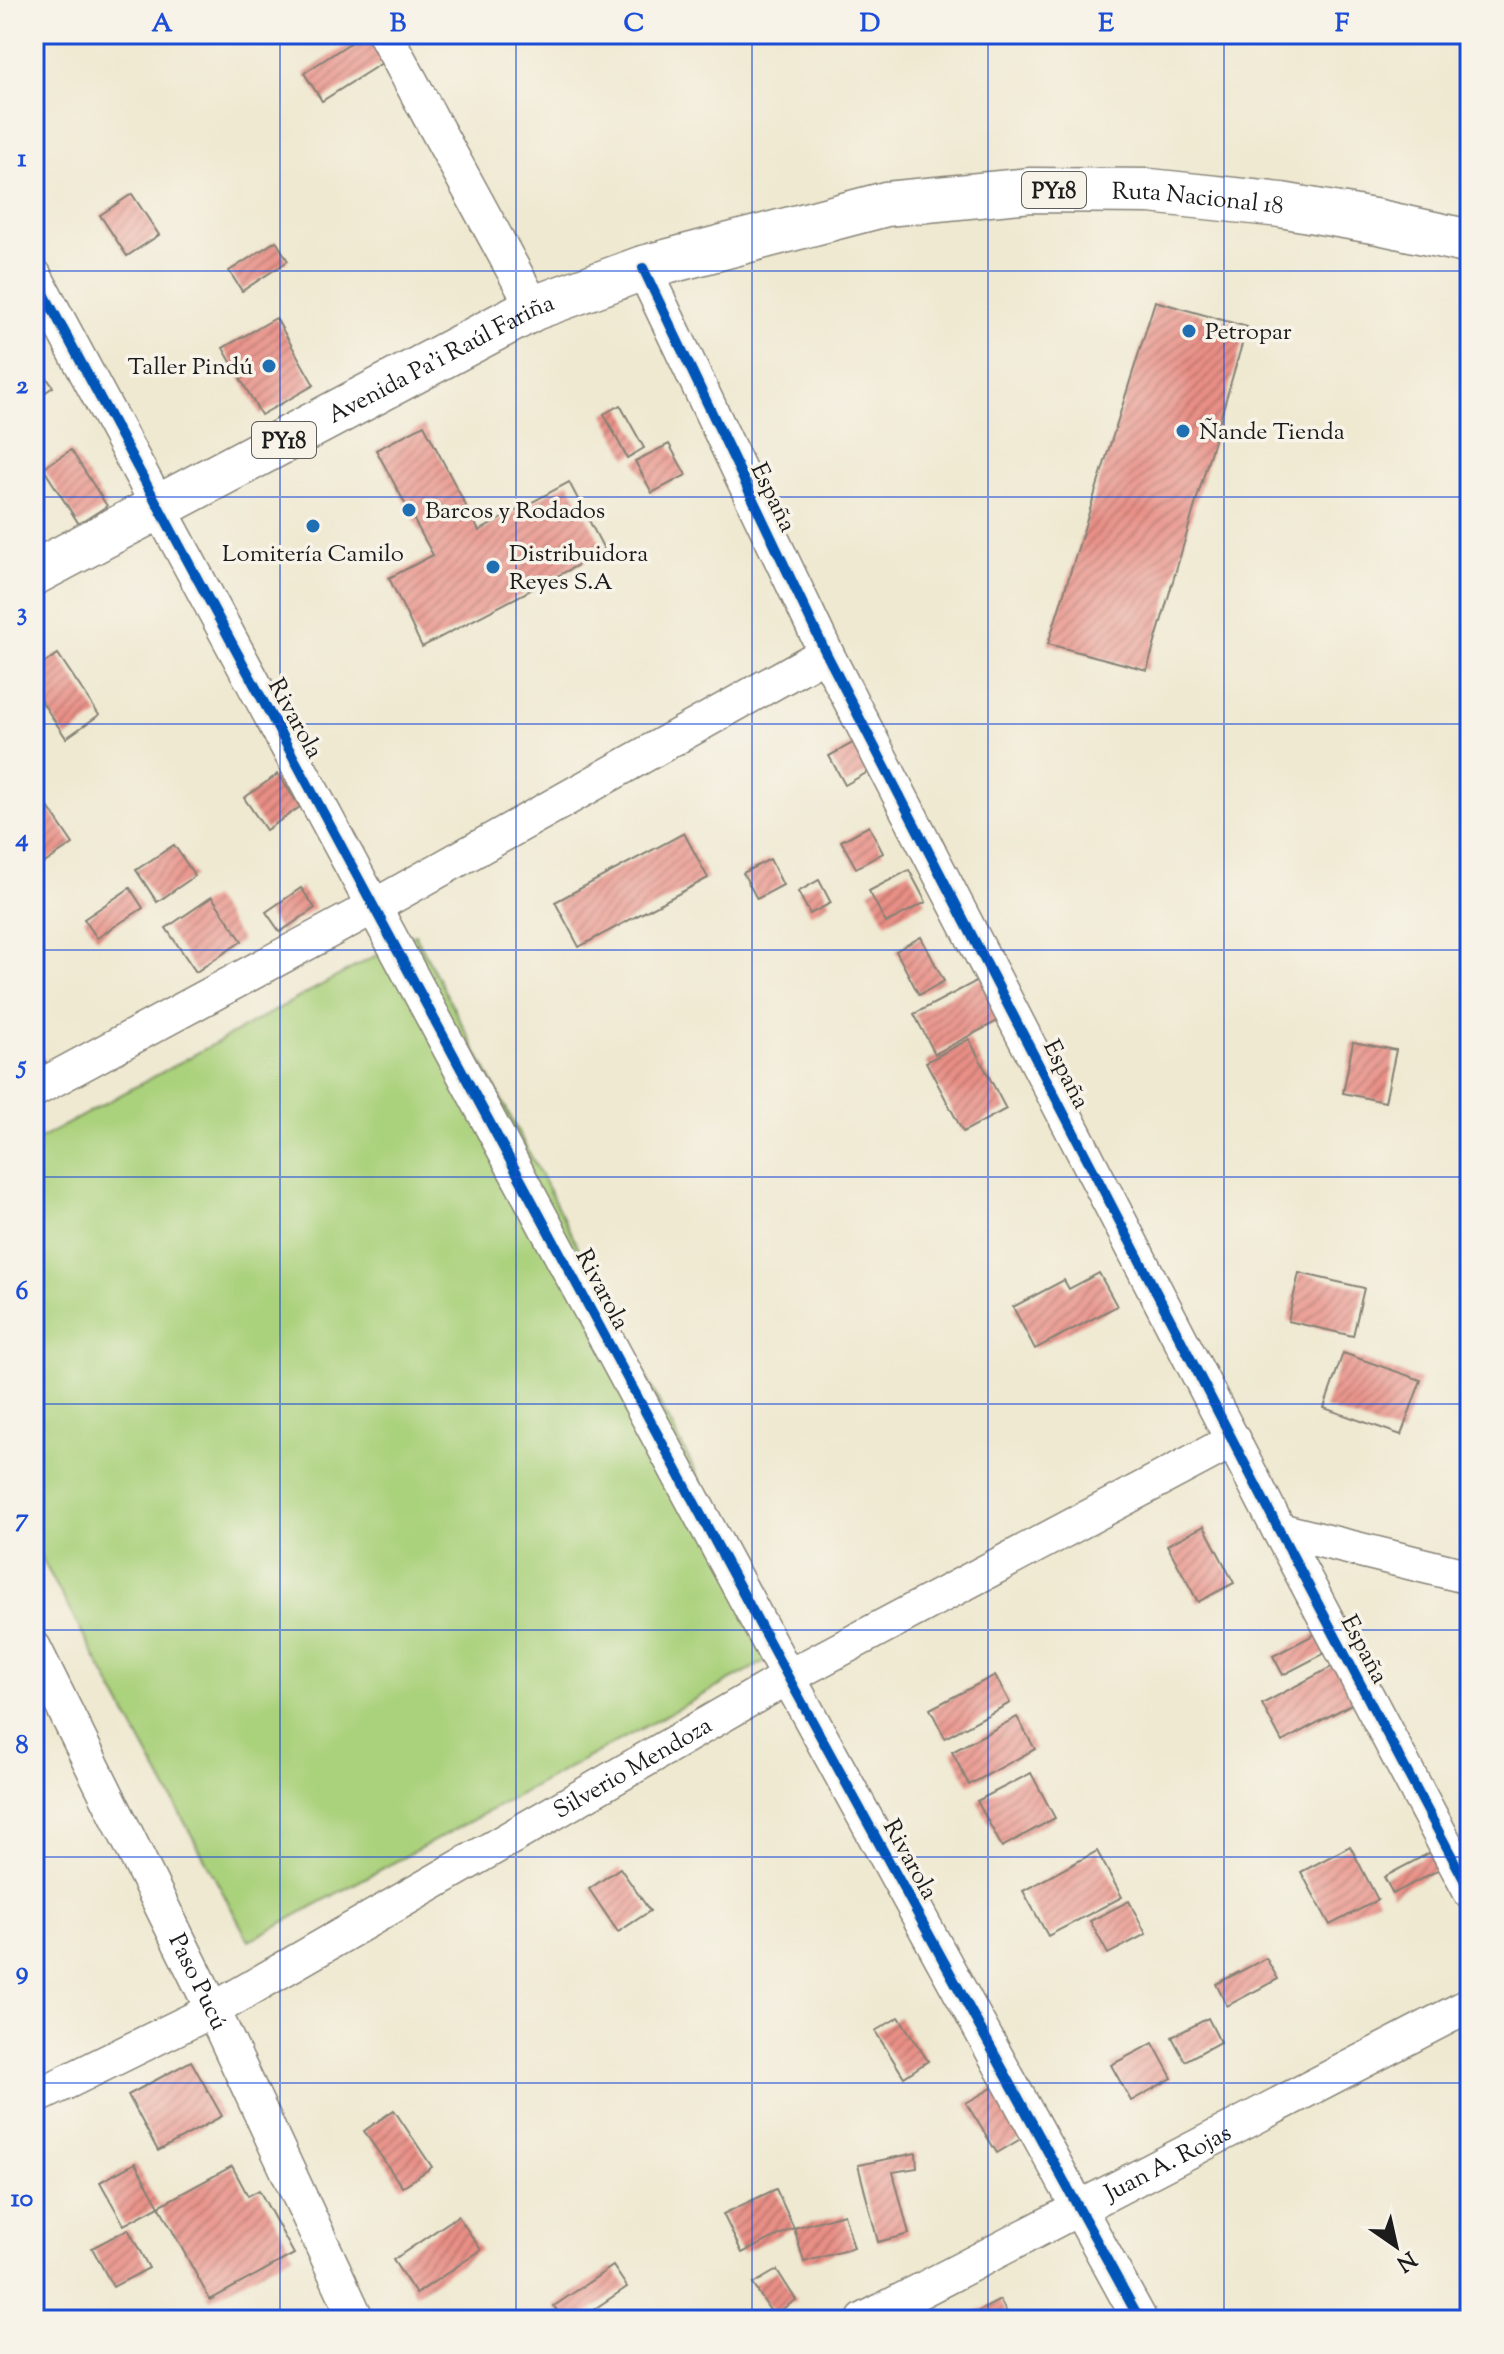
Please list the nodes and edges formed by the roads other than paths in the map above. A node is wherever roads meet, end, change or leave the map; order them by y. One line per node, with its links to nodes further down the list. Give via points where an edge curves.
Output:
1 (385, 34): 5 (street)
2 (1470, 242): 3 (highway, Ruta Nacional 18 / PY18, via 1281,205 1150,191 1031,190 886,204)
3 (643, 268): 5 (highway, Avenida Pa'i Raúl Fariña / PY18); 8 (street, España)
4 (34, 275): 6 (street, Rivarola)
5 (534, 308): 6 (highway, Avenida Pa'i Raúl Fariña / PY18)
6 (157, 506): 7 (highway, Avenida Pa'i Raúl Fariña / PY18); 9 (street, Rivarola)
7 (34, 573)
8 (826, 653): 9 (street); 11 (street, España)
9 (375, 906): 10 (street); 15 (street, Rivarola)
10 (34, 1090)
11 (1234, 1440): 12 (street, España); 15 (street, Silverio Mendoza)
12 (1279, 1530): 13 (street); 16 (street, España)
13 (1470, 1577)
14 (34, 1648): 18 (street, Paso Pucú)
15 (788, 1677): 18 (street, Silverio Mendoza); 20 (street, Rivarola)
16 (1470, 1891)
17 (1470, 2005): 20 (street, Juan A. Rojas)
18 (213, 2010): 19 (street, Silverio Mendoza); 21 (street, Paso Pucú)
19 (34, 2098)
20 (1079, 2206): 22 (street, Juan A. Rojas); 23 (street, Rivarola)
21 (357, 2320)
22 (864, 2320)
23 (1140, 2320)

